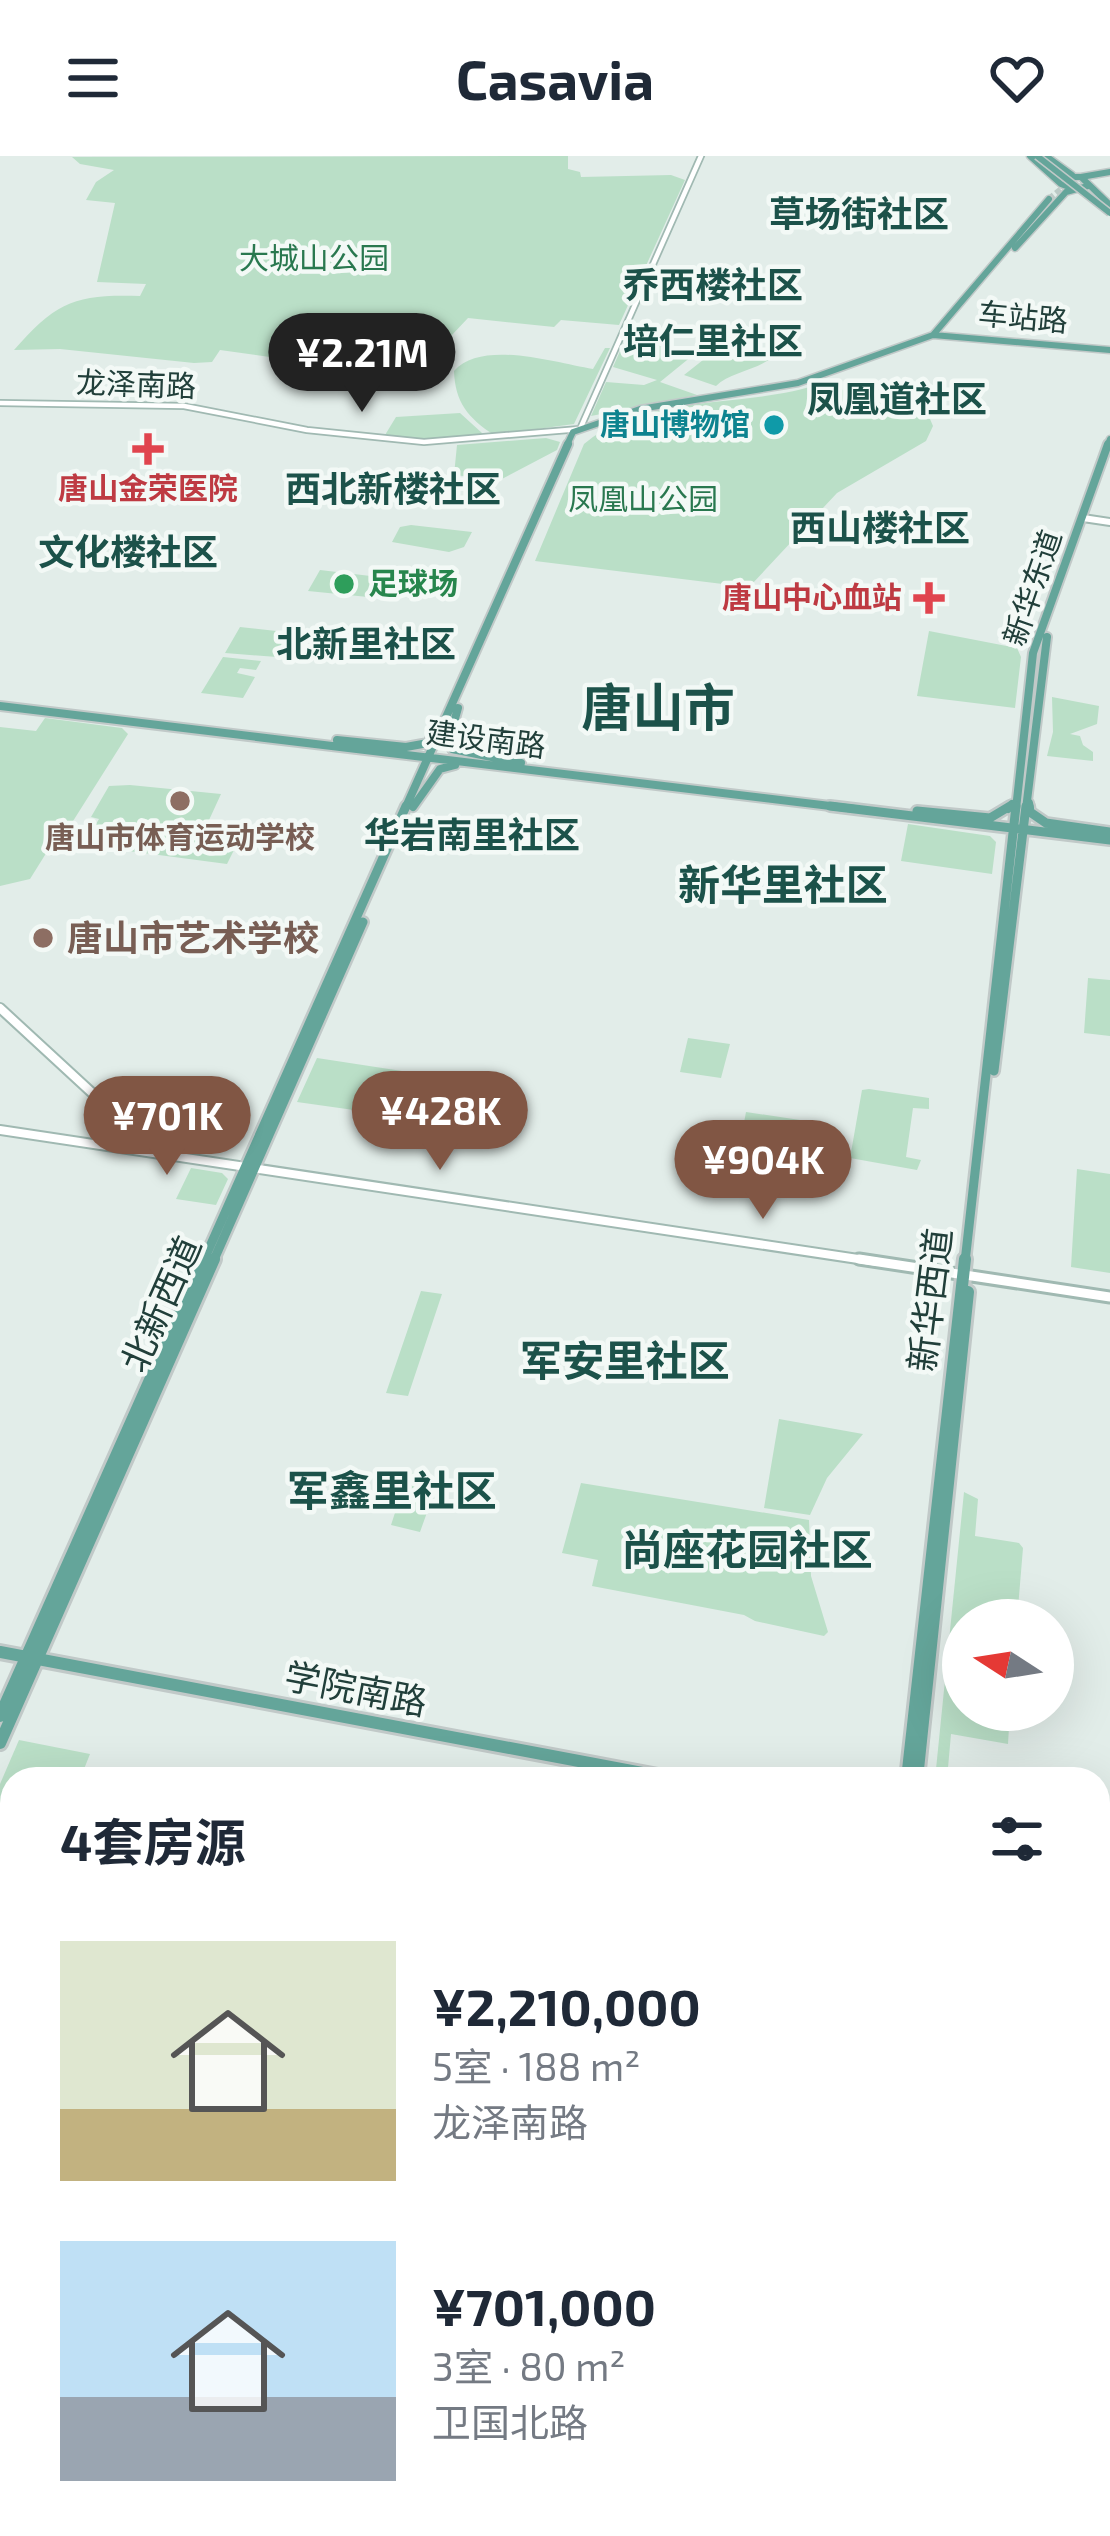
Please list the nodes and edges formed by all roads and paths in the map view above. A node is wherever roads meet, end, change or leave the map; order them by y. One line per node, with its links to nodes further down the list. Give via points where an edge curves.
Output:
1 (701, 156): 16 (main road)
2 (1039, 158): 4 (main road, bridge); 6 (main road); 9 (main road, bridge)
3 (1110, 174): 5 (main road)
4 (1072, 175): 5 (main road); 6 (main road)
5 (1088, 180): 7 (main road); 9 (main road)
6 (1059, 181): 7 (main road); 10 (main road)
7 (1076, 189): 9 (main road); 10 (main road)
8 (1051, 199): 10 (main road)
9 (1110, 210)
10 (1001, 257): 11 (main road); 12 (main road)
11 (949, 322): 12 (main road); 13 (main road, via 953,332)
12 (937, 335): 13 (main road, 车站路); 14 (main road, 车站路); 16 (main road, 龙泽南路, via 797,386)
13 (978, 337): 14 (main road, 车站路)
14 (1110, 349)
15 (0, 404): 16 (main road, 龙泽南路, via 185,408 425,444)
16 (578, 431): 22 (main road, 北新西道)
17 (1110, 439): 19 (main road, 新华东道)
18 (1110, 452): 19 (main road, 新华东道)
19 (1086, 518): 20 (main road); 27 (main road, 新华东道, via 1033,653)
20 (1110, 521)
21 (0, 703): 23 (main road, 建设南路); 24 (main road, 建设南路)
22 (456, 705): 23 (main road, via 424,746); 25 (main road, 北新西道); 26 (main road, via 452,749)
23 (322, 740): 25 (main road, 建设南路)
24 (337, 747): 25 (main road, 建设南路); 28 (main road, via 416,763)
25 (433, 756): 26 (main road, 建设南路); 28 (main road, 北新西道)
26 (526, 767): 28 (main road, via 445,766); 29 (main road, 建设南路); 30 (main road, 建设南路)
27 (1022, 780): 29 (main road, via 1010,809 994,817); 31 (main road, 新华东道); 32 (main road, via 1039,820)
28 (412, 803): 38 (main road, 北新西道)
29 (915, 811): 31 (main road, 建设南路)
30 (899, 816): 31 (main road, 建设南路); 33 (main road, via 993,832 1004,845 1001,878)
31 (1017, 827): 32 (main road, 建设南路); 33 (main road, 新华西道)
32 (1110, 837): 33 (main road, via 1035,839)
33 (1010, 881): 39 (main road, 新华西道)
34 (0, 1011): 36 (main road, via 106,1114); 37 (main road, via 115,1114)
35 (0, 1128): 36 (main road)
36 (97, 1142): 37 (main road); 38 (main road)
37 (180, 1152): 38 (main road)
38 (250, 1166): 39 (main road); 42 (main road, 北新西道)
39 (967, 1275): 40 (main road); 46 (main road, 新华西道); 47 (main road, 新华西道)
40 (1110, 1297)
41 (0, 1652): 42 (main road, 学院南路)
42 (32, 1658): 43 (main road, 北新西道); 44 (main road, 北新西道); 45 (main road, 学院南路)
43 (0, 1716)
44 (0, 1743)
45 (610, 1767)
46 (909, 1767)
47 (918, 1767)

